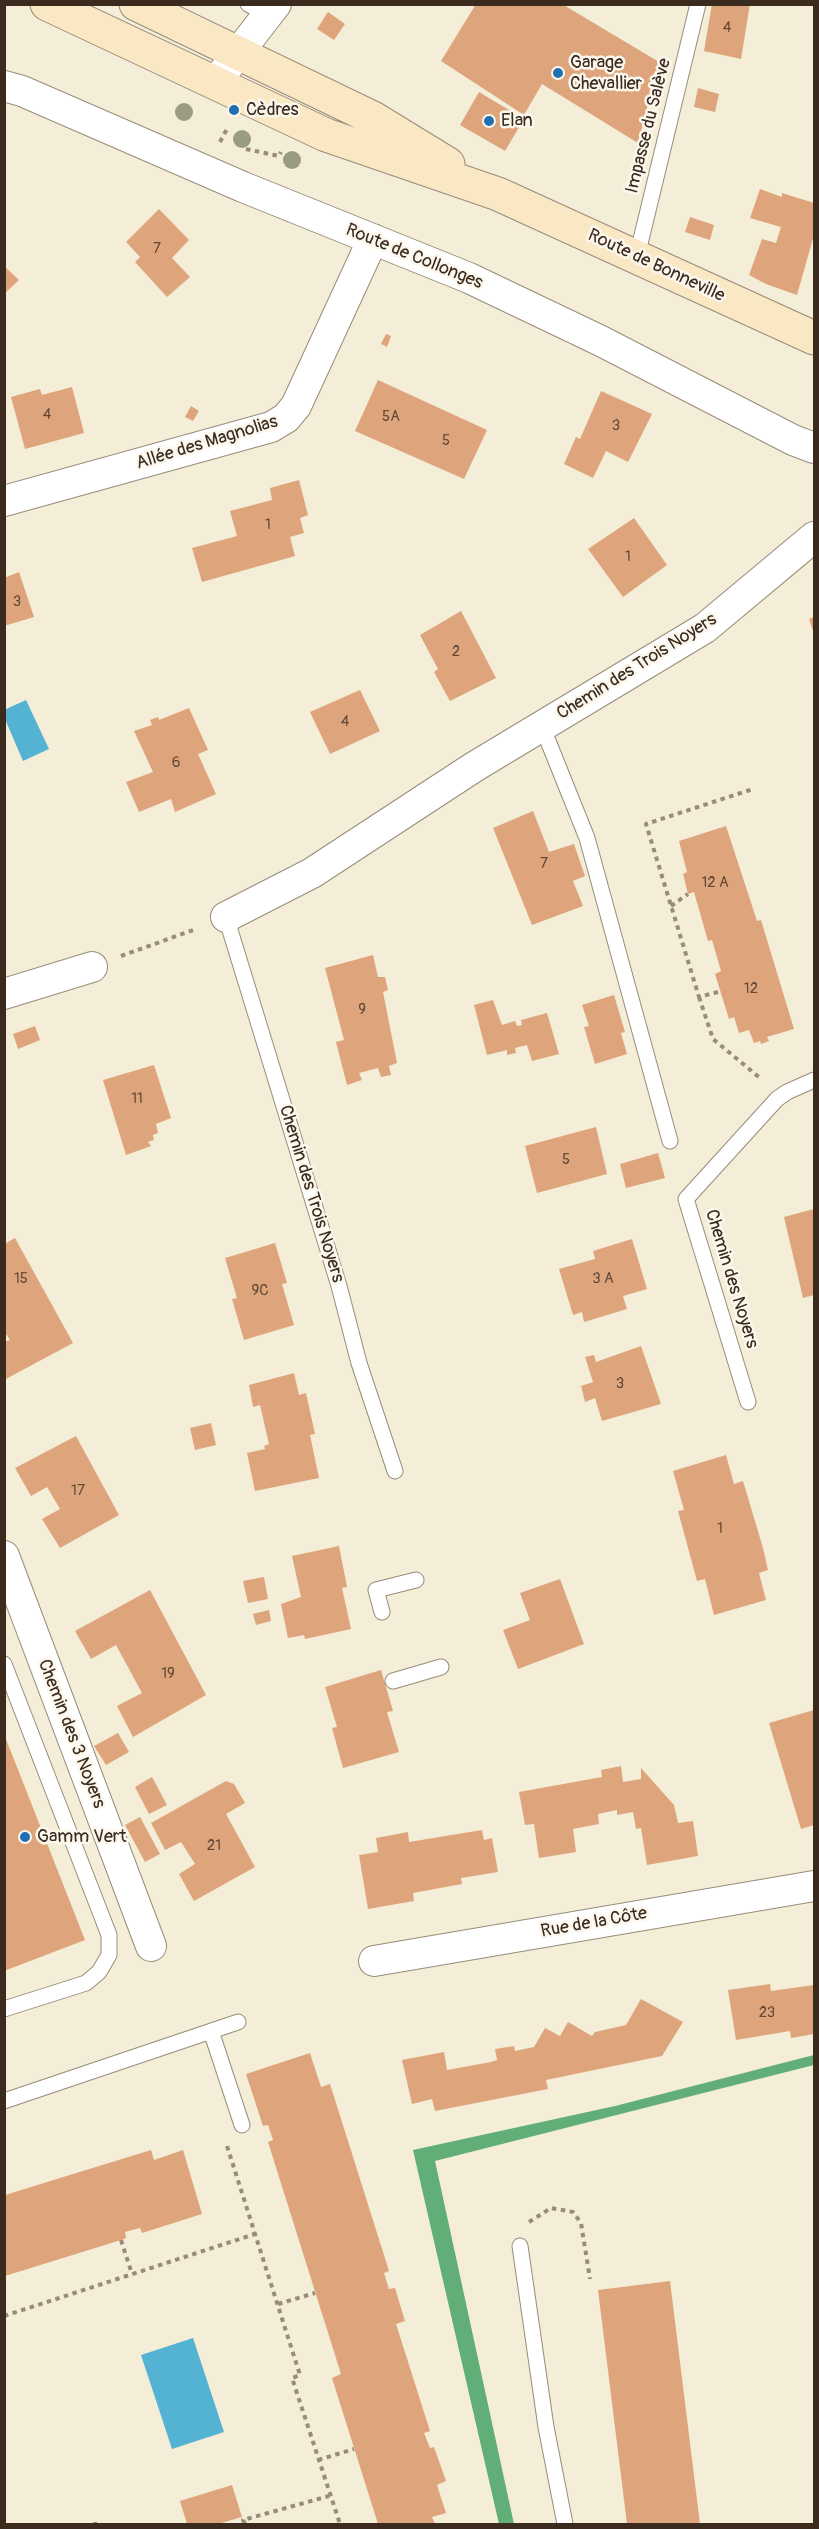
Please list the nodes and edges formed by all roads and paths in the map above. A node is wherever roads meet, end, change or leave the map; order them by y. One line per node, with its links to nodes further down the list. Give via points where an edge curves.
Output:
1 (47, 4): 6 (main road, Route de Bonneville)
2 (136, 4): 5 (main road, Route de Bonneville)
3 (699, 4): 16 (lane, Impasse du Salève)
4 (264, 8): 5 (street)
5 (238, 53): 6 (street); 14 (main road, Route de Bonneville, via 373,118)
6 (215, 83): 8 (main road, Route de Bonneville)
7 (4, 86): 15 (street, Route de Collonges)
8 (245, 98): 10 (path); 14 (main road, Route de Bonneville, via 336,140)
9 (210, 140): 10 (path)
10 (220, 143): 11 (path)
11 (229, 145)
12 (272, 145): 13 (path, via 282,151 279,156)
13 (239, 147)
14 (498, 194): 16 (main road, Route de Bonneville)
15 (373, 239): 18 (street, Route de Collonges, via 469,278); 19 (street, Allée des Magnolias, via 296,406 286,418 271,427)
16 (638, 256): 17 (main road, Route de Bonneville)
17 (814, 338)
18 (814, 448)
19 (4, 501)
20 (814, 537): 21 (street, Chemin des Trois Noyers, via 705,628)
21 (542, 726): 25 (street, Chemin des Trois Noyers, via 312,873); 32 (lane, Chemin des Trois Noyers, via 587,838)
22 (753, 789): 24 (path, via 646,825)
23 (688, 894): 24 (path)
24 (671, 906): 29 (path)
25 (226, 917): 26 (path); 34 (lane, Chemin des Trois Noyers, via 339,1286 359,1364)
26 (92, 967): 28 (street)
27 (718, 992): 29 (path)
28 (4, 994)
29 (699, 997): 31 (path, via 713,1039)
30 (814, 1080): 33 (lane, Chemin des Noyers, via 777,1100 686,1199)
31 (768, 1085)
32 (670, 1141)
33 (748, 1402)
34 (395, 1471)
35 (4, 1556): 42 (street, Chemin des 3 Noyers)
36 (416, 1580): 37 (lane, via 376,1590)
37 (382, 1612)
38 (4, 1664): 44 (lane, via 109,1935 109,1955 99,1972 86,1983)
39 (441, 1667): 40 (lane)
40 (393, 1681)
41 (814, 1886): 43 (street, Rue de la Côte)
42 (151, 1946)
43 (374, 1961)
44 (4, 2009)
45 (238, 2022): 46 (lane)
46 (211, 2031): 47 (lane); 48 (lane)
47 (4, 2101)
48 (242, 2125)
49 (223, 2135): 50 (path)
50 (255, 2234): 53 (path); 56 (path)
51 (121, 2240): 53 (path)
52 (520, 2246): 54 (path, via 526,2227 538,2214 559,2208 573,2212 581,2223); 63 (lane, via 546,2427)
53 (132, 2274): 57 (path)
54 (590, 2279)
55 (315, 2293): 56 (path)
56 (278, 2304): 59 (path, via 300,2375 292,2378)
57 (4, 2316)
58 (354, 2449): 59 (path)
59 (318, 2460): 60 (path)
60 (329, 2496): 61 (path, via 243,2520); 62 (path)
61 (245, 2524)
62 (340, 2524)
63 (565, 2524)

